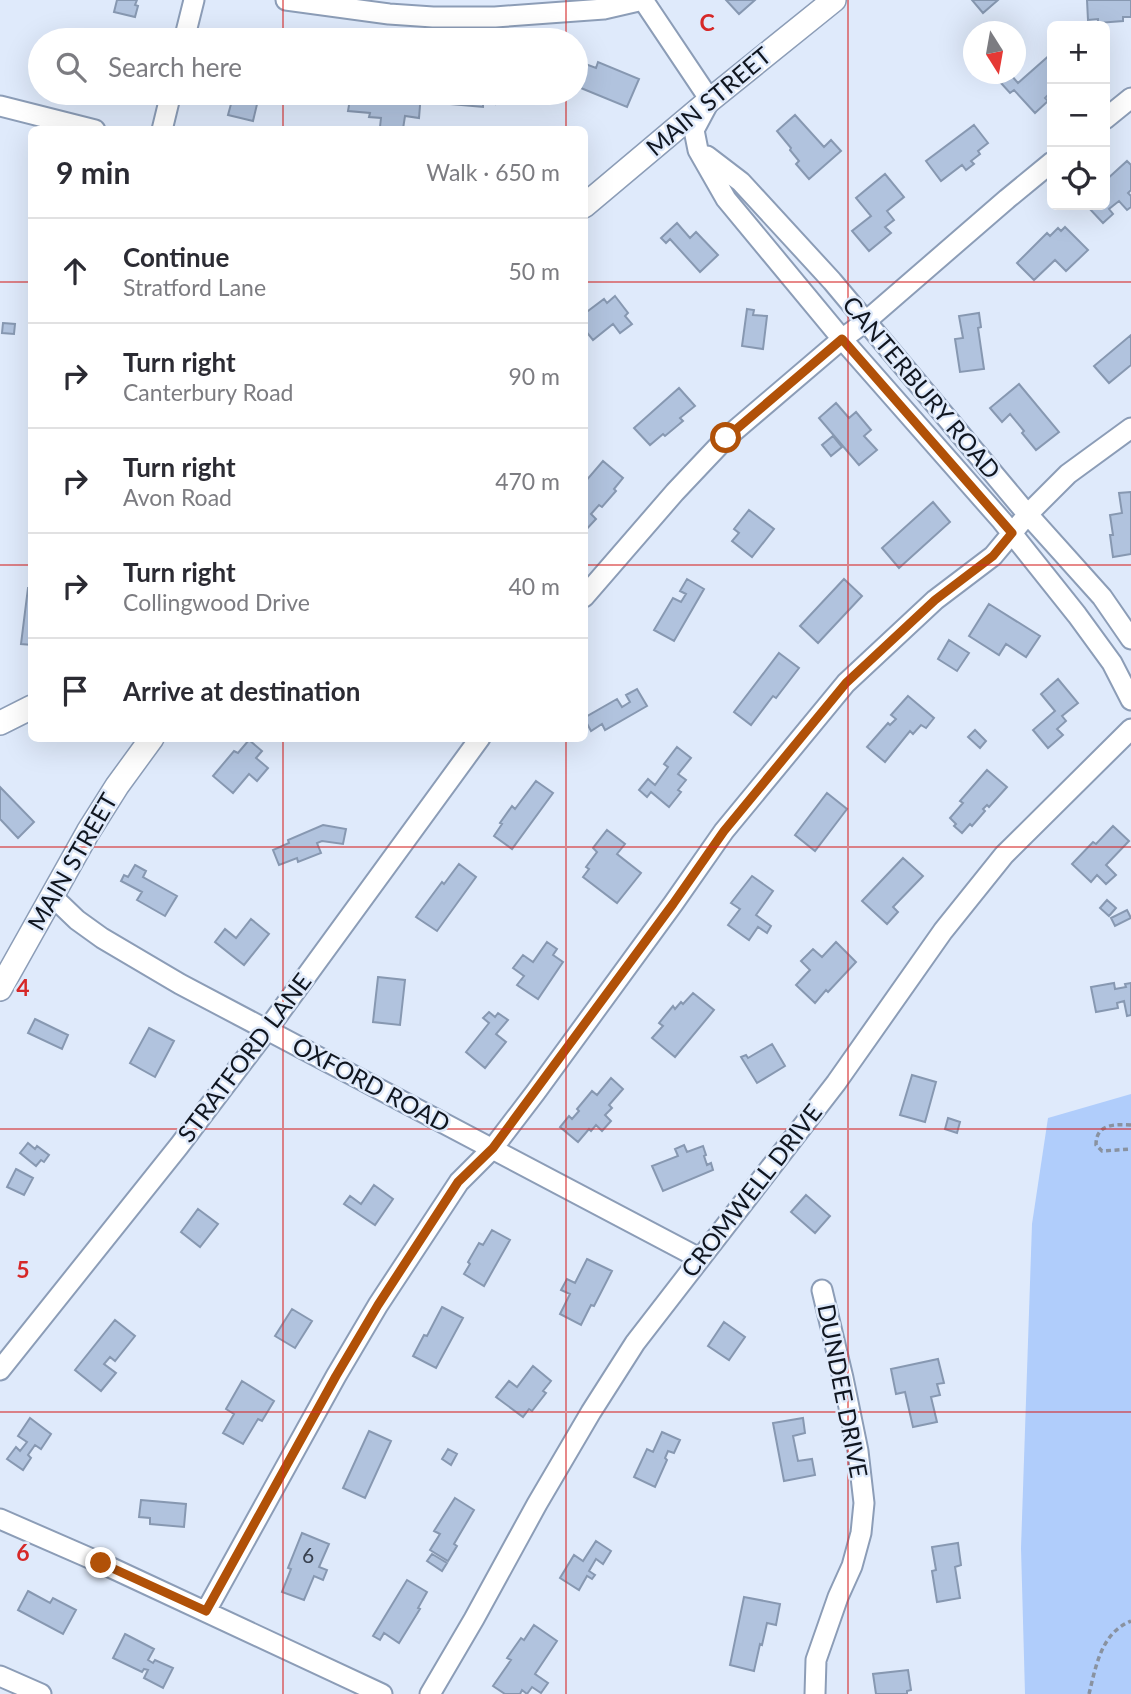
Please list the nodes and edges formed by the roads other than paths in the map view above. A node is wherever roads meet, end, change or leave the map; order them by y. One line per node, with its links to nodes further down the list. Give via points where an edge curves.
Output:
1 (194, 0): 5 (street)
2 (286, 0): 3 (street, via 389,14 495,17 604,9)
3 (643, 0): 7 (street)
4 (834, 0): 7 (main road, MAIN STREET)
5 (187, 28)
6 (1131, 98): 10 (street)
7 (710, 100): 13 (street, via 694,130); 15 (main road, MAIN STREET)
8 (168, 105): 12 (street)
9 (0, 106): 11 (street)
10 (1110, 116)
11 (79, 126)
12 (163, 126)
13 (698, 149): 16 (street, CANTERBURY ROAD, via 741,182); 17 (street, CANTERBURY ROAD, via 726,199)
14 (1047, 166): 16 (street)
15 (588, 203)
16 (865, 322): 17 (street); 19 (street, CANTERBURY ROAD)
17 (842, 339): 20 (street, CANTERBURY ROAD); 21 (street, via 726,438)
18 (1131, 428): 19 (street, via 1068,474)
19 (1028, 514): 20 (street); 22 (street, CANTERBURY ROAD, via 1102,597)
20 (1012, 533): 23 (street, CANTERBURY ROAD, via 1112,663); 32 (street, via 993,556 935,600 846,683 724,831)
21 (588, 592)
22 (1131, 639)
23 (1131, 700)
24 (28, 709): 25 (main road)
25 (0, 723)
26 (1131, 729): 33 (street, CROMWELL DRIVE, via 1004,855 836,1083)
27 (148, 742): 29 (main road, MAIN STREET)
28 (477, 742): 31 (street, STRATFORD LANE)
29 (52, 896): 30 (main road, MAIN STREET); 31 (street, OXFORD ROAD, via 103,938)
30 (0, 989)
31 (267, 1030): 32 (street, OXFORD ROAD); 35 (street, STRATFORD LANE)
32 (493, 1148): 33 (street, OXFORD ROAD); 37 (street, via 458,1182 378,1305)
33 (699, 1258): 41 (street, CROMWELL DRIVE, via 635,1343 591,1412)
34 (822, 1290): 42 (street, DUNDEE DRIVE, via 858,1451 864,1503 852,1566 816,1660)
35 (0, 1370)
36 (0, 1519): 37 (street)
37 (206, 1611): 40 (street)
38 (0, 1676): 39 (street)
39 (41, 1694)
40 (382, 1694)
41 (430, 1694)
42 (815, 1694)

